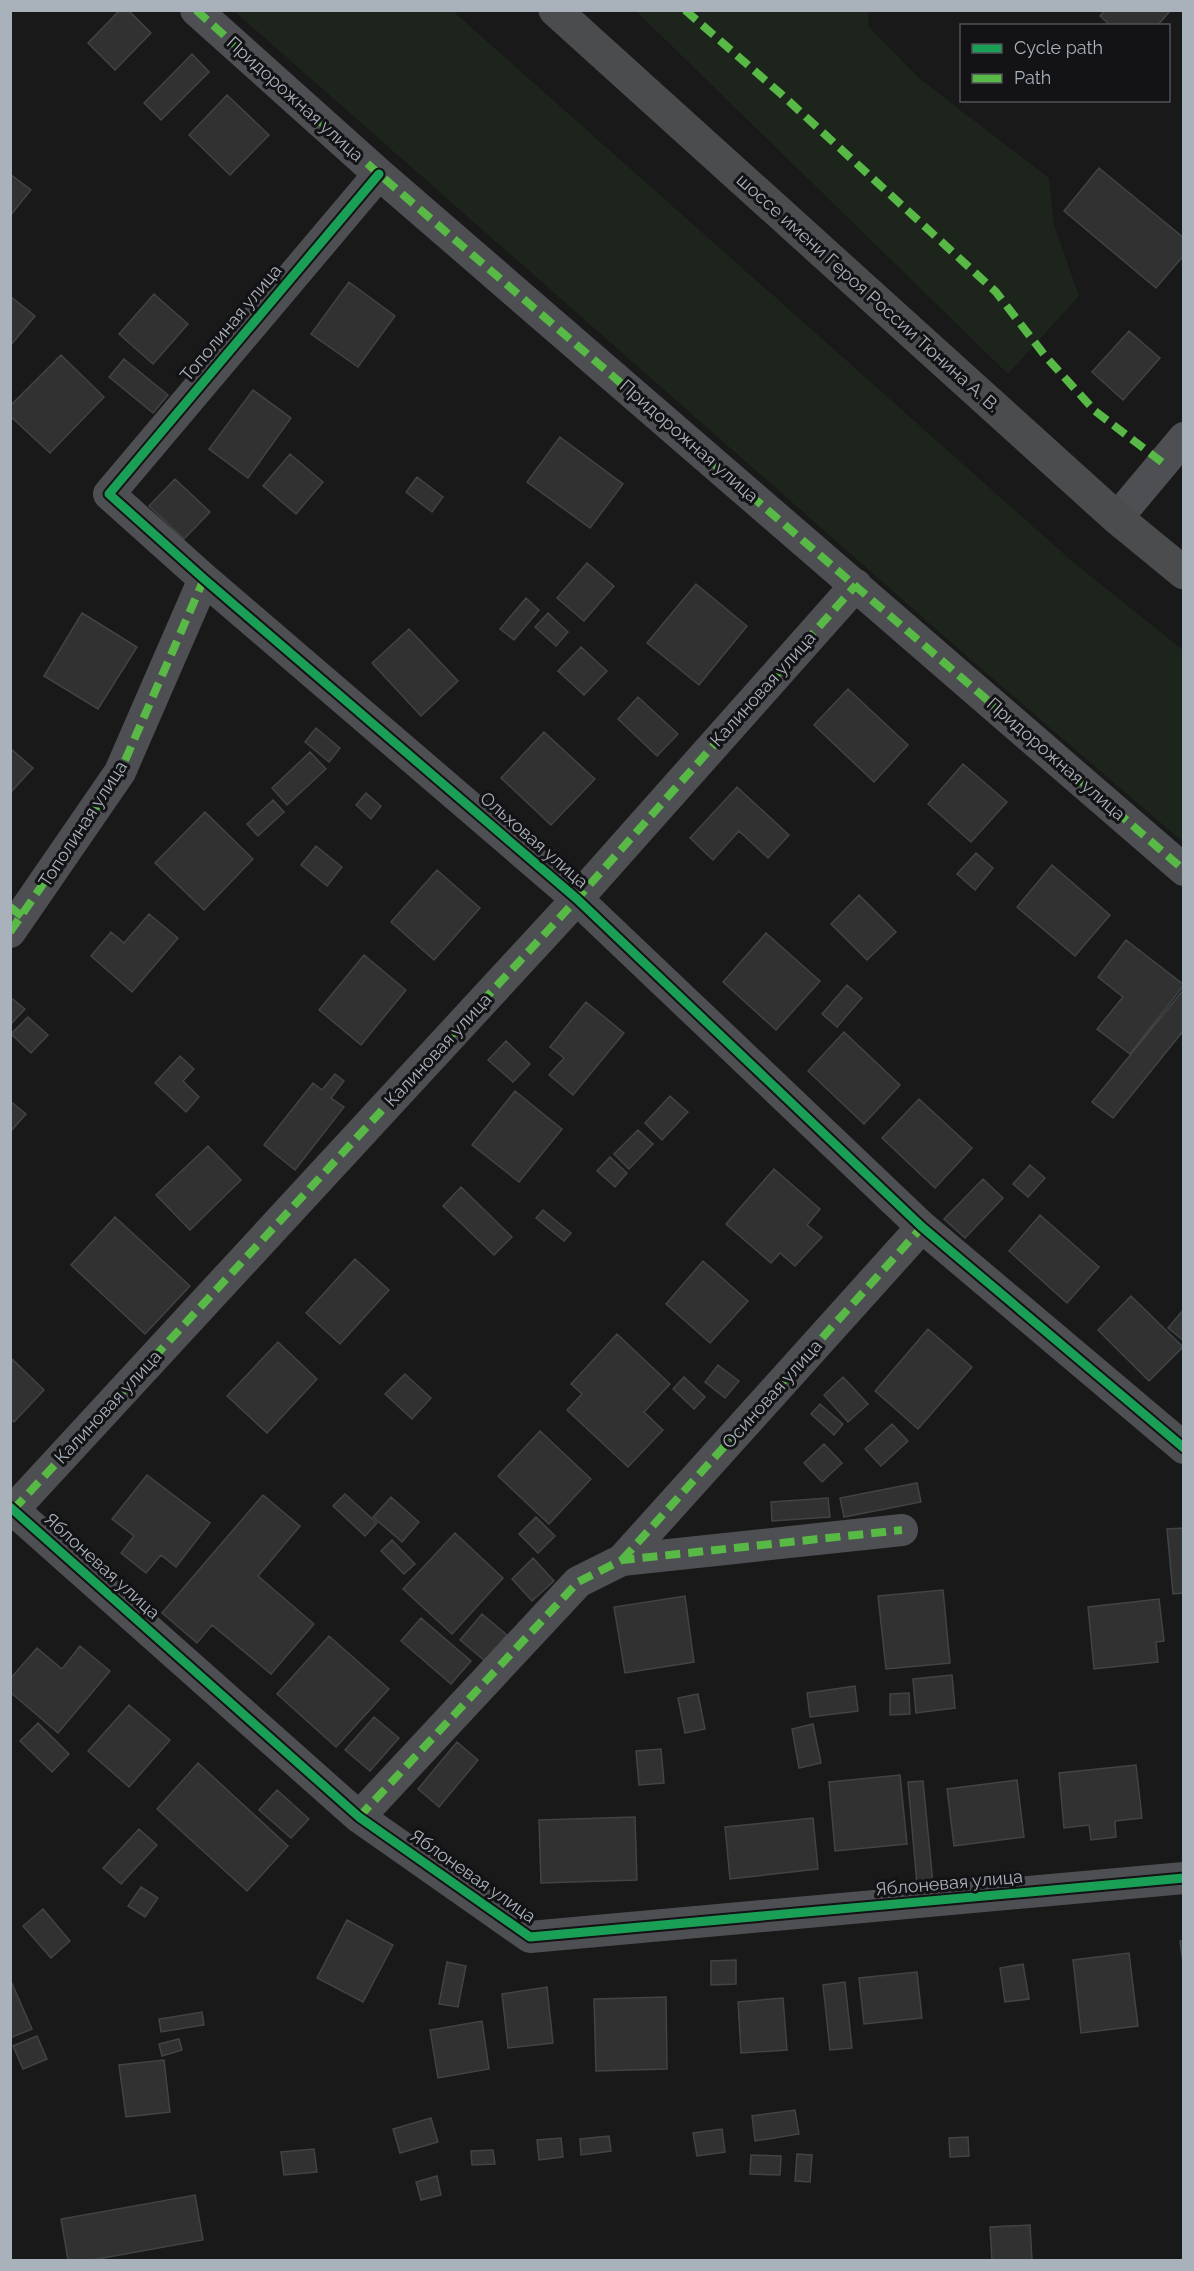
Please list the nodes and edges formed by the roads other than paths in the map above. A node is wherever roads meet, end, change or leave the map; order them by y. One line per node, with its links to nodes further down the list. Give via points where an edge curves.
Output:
1 (196, 10): 3 (street, Придорожная улица)
2 (555, 10): 6 (main road, шоссе имени Героя России Тюнина А. В.)
3 (379, 174): 5 (street, Тополиная улица); 9 (street, Придорожная улица)
4 (1184, 438): 6 (street)
5 (109, 494): 8 (street, Ольховая улица)
6 (1117, 518): 7 (main road, шоссе имени Героя России Тюнина А. В.)
7 (1184, 573)
8 (204, 579): 11 (street, Ольховая улица); 12 (street, Тополиная улица, via 120,772)
9 (856, 585): 10 (street, Придорожная улица); 11 (street, Калиновая улица)
10 (1184, 870)
11 (577, 899): 13 (street, Ольховая улица); 15 (street, Калиновая улица)
12 (15, 918)
13 (922, 1227): 14 (street, Ольховая улица); 17 (street, Осиновая улица)
14 (1184, 1448)
15 (12, 1508): 18 (street, Яблоневая улица)
16 (902, 1530): 17 (street)
17 (622, 1560): 18 (street, via 578,1582)
18 (358, 1817): 19 (street, Яблоневая улица, via 531,1937)
19 (1184, 1878)

